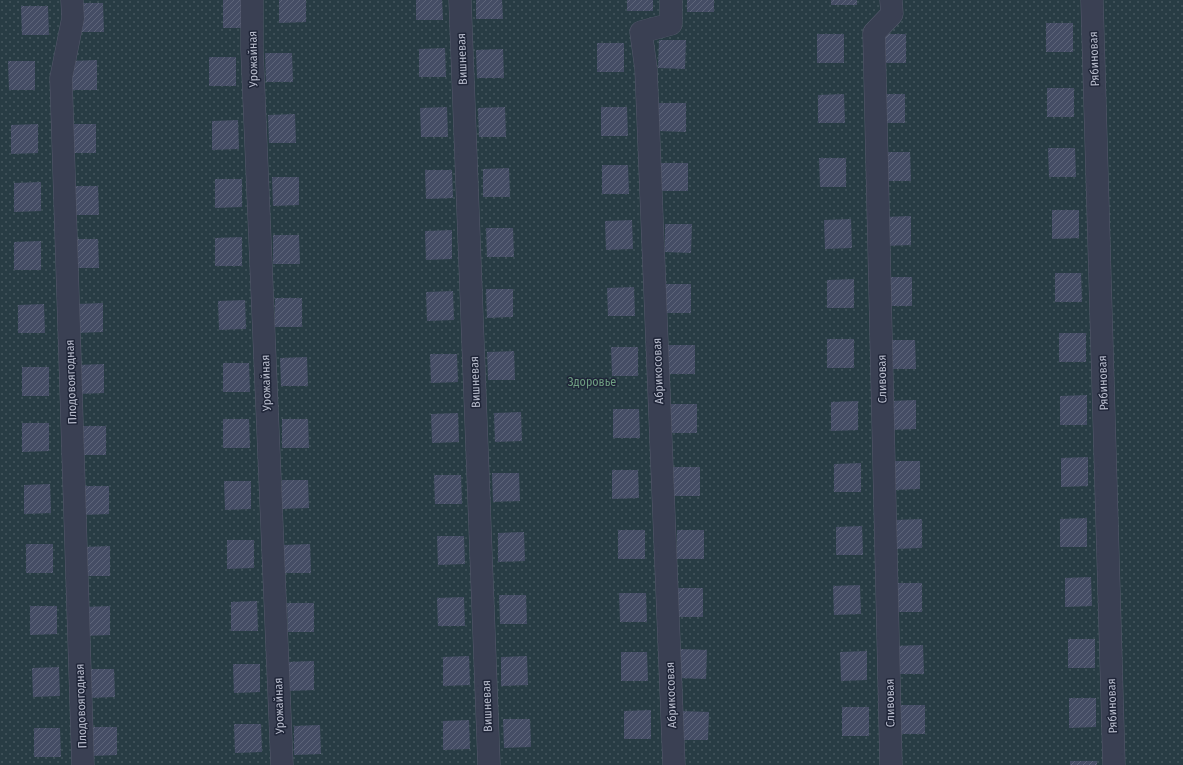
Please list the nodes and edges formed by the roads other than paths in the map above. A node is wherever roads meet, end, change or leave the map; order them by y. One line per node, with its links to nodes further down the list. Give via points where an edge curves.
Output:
1 (72, 0): 7 (street, Плодовоягодная, via 73,18 61,78)
2 (252, 0): 8 (street, Урожайная, via 252,58)
3 (460, 0): 9 (street, Вишневая)
4 (671, 0): 10 (street, Абрикосовая, via 671,24 641,32 646,77)
5 (891, 0): 11 (street, Сливовая, via 892,14 874,33)
6 (1092, 0): 12 (street, Рябиновая)
7 (83, 765)
8 (282, 765)
9 (489, 765)
10 (674, 765)
11 (891, 765)
12 (1114, 765)

